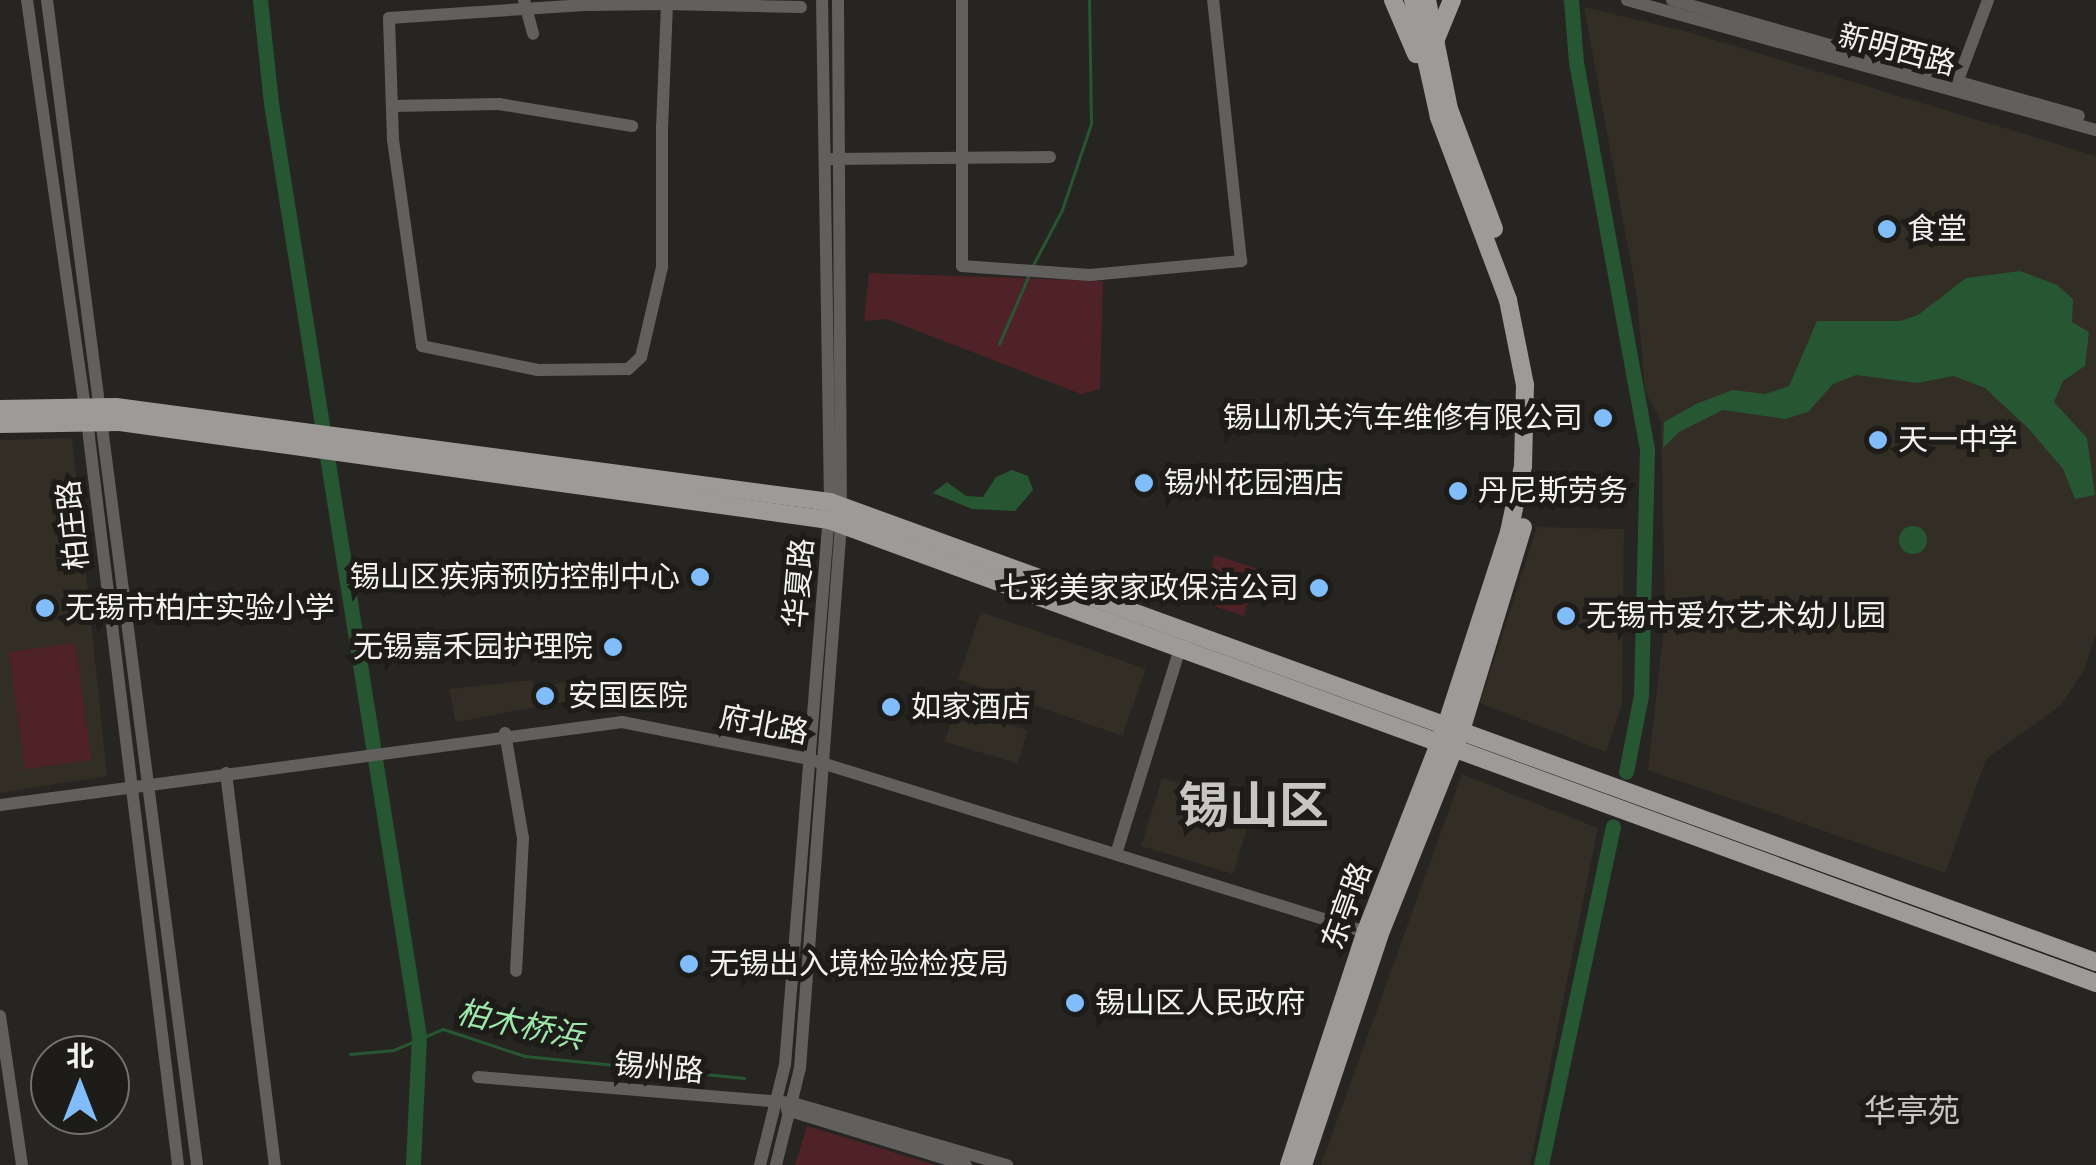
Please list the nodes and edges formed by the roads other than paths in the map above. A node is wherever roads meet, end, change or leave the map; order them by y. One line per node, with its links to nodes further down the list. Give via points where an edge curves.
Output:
1 (27, 0): 31 (street, 柏庄路)
2 (47, 0): 32 (street, 柏庄路)
3 (387, 0): 18 (street)
4 (822, 0): 29 (street, 华夏路)
5 (838, 0): 29 (street, 华夏路)
6 (962, 0): 28 (street)
7 (1213, 0): 28 (street, via 1241,260 1139,274 962,266)
8 (1393, 0): 21 (main road, via 1407,42)
9 (1413, 0): 21 (main road)
10 (1427, 0): 20 (main road)
11 (1452, 0): 20 (main road)
12 (1626, 0): 26 (street, 新明西路)
13 (1672, 0): 22 (street, 新明西路)
14 (1988, 0): 22 (street)
15 (667, 2): 16 (street); 17 (street); 23 (street, via 662,266 641,357 628,369 538,370 422,346)
16 (525, 4): 18 (street); 19 (street)
17 (801, 8)
18 (389, 18): 23 (street)
19 (533, 34)
20 (1433, 46): 36 (main road, via 1519,297 1537,384 1535,468 1525,518)
21 (1425, 68): 36 (main road, via 1508,300 1525,385 1524,466)
22 (1958, 80): 24 (street, 新明西路)
23 (392, 106): 25 (street, via 498,104)
24 (2096, 121)
25 (632, 126)
26 (2096, 130)
27 (1050, 157): 28 (street)
28 (962, 158): 29 (street)
29 (830, 159): 34 (street, 华夏路)
30 (0, 410): 31 (main road)
31 (83, 414): 32 (main road); 33 (main road); 43 (street, 柏庄路)
32 (103, 414): 34 (main road); 42 (street, 柏庄路)
33 (0, 424)
34 (836, 513): 35 (main road); 36 (main road); 39 (street, 华夏路); 40 (street, 华夏路)
35 (1179, 652): 38 (main road); 45 (street)
36 (1454, 728): 38 (main road, 东亭路); 47 (main road)
37 (504, 733): 39 (street, 府北路, via 622,722); 41 (street, 府北路); 48 (street, via 523,838)
38 (1445, 748): 46 (main road, 东亭路); 49 (main road)
39 (809, 759): 40 (street, 府北路); 52 (street, 华夏路)
40 (824, 763): 45 (street, 府北路); 53 (street, 华夏路)
41 (226, 773): 42 (street, 府北路); 57 (street)
42 (146, 784): 43 (street, 府北路); 56 (street, 柏庄路)
43 (127, 786): 44 (street, 府北路); 55 (street, 柏庄路)
44 (0, 805)
45 (1116, 854): 46 (street, 府北路)
46 (1372, 934): 62 (main road, 东亭路); 63 (main road, 东亭路)
47 (2096, 962)
48 (516, 972)
49 (2096, 982)
50 (0, 1016): 54 (street)
51 (478, 1077): 52 (street, 锡州路)
52 (776, 1103): 53 (street, 锡州路); 58 (street, 华夏路)
53 (792, 1108): 59 (street, 华夏路); 60 (street, 锡州路); 61 (street, 锡州路)
54 (22, 1165)
55 (178, 1165)
56 (196, 1165)
57 (275, 1165)
58 (760, 1165)
59 (776, 1165)
60 (966, 1165)
61 (1007, 1165)
62 (1290, 1165)
63 (1303, 1165)

